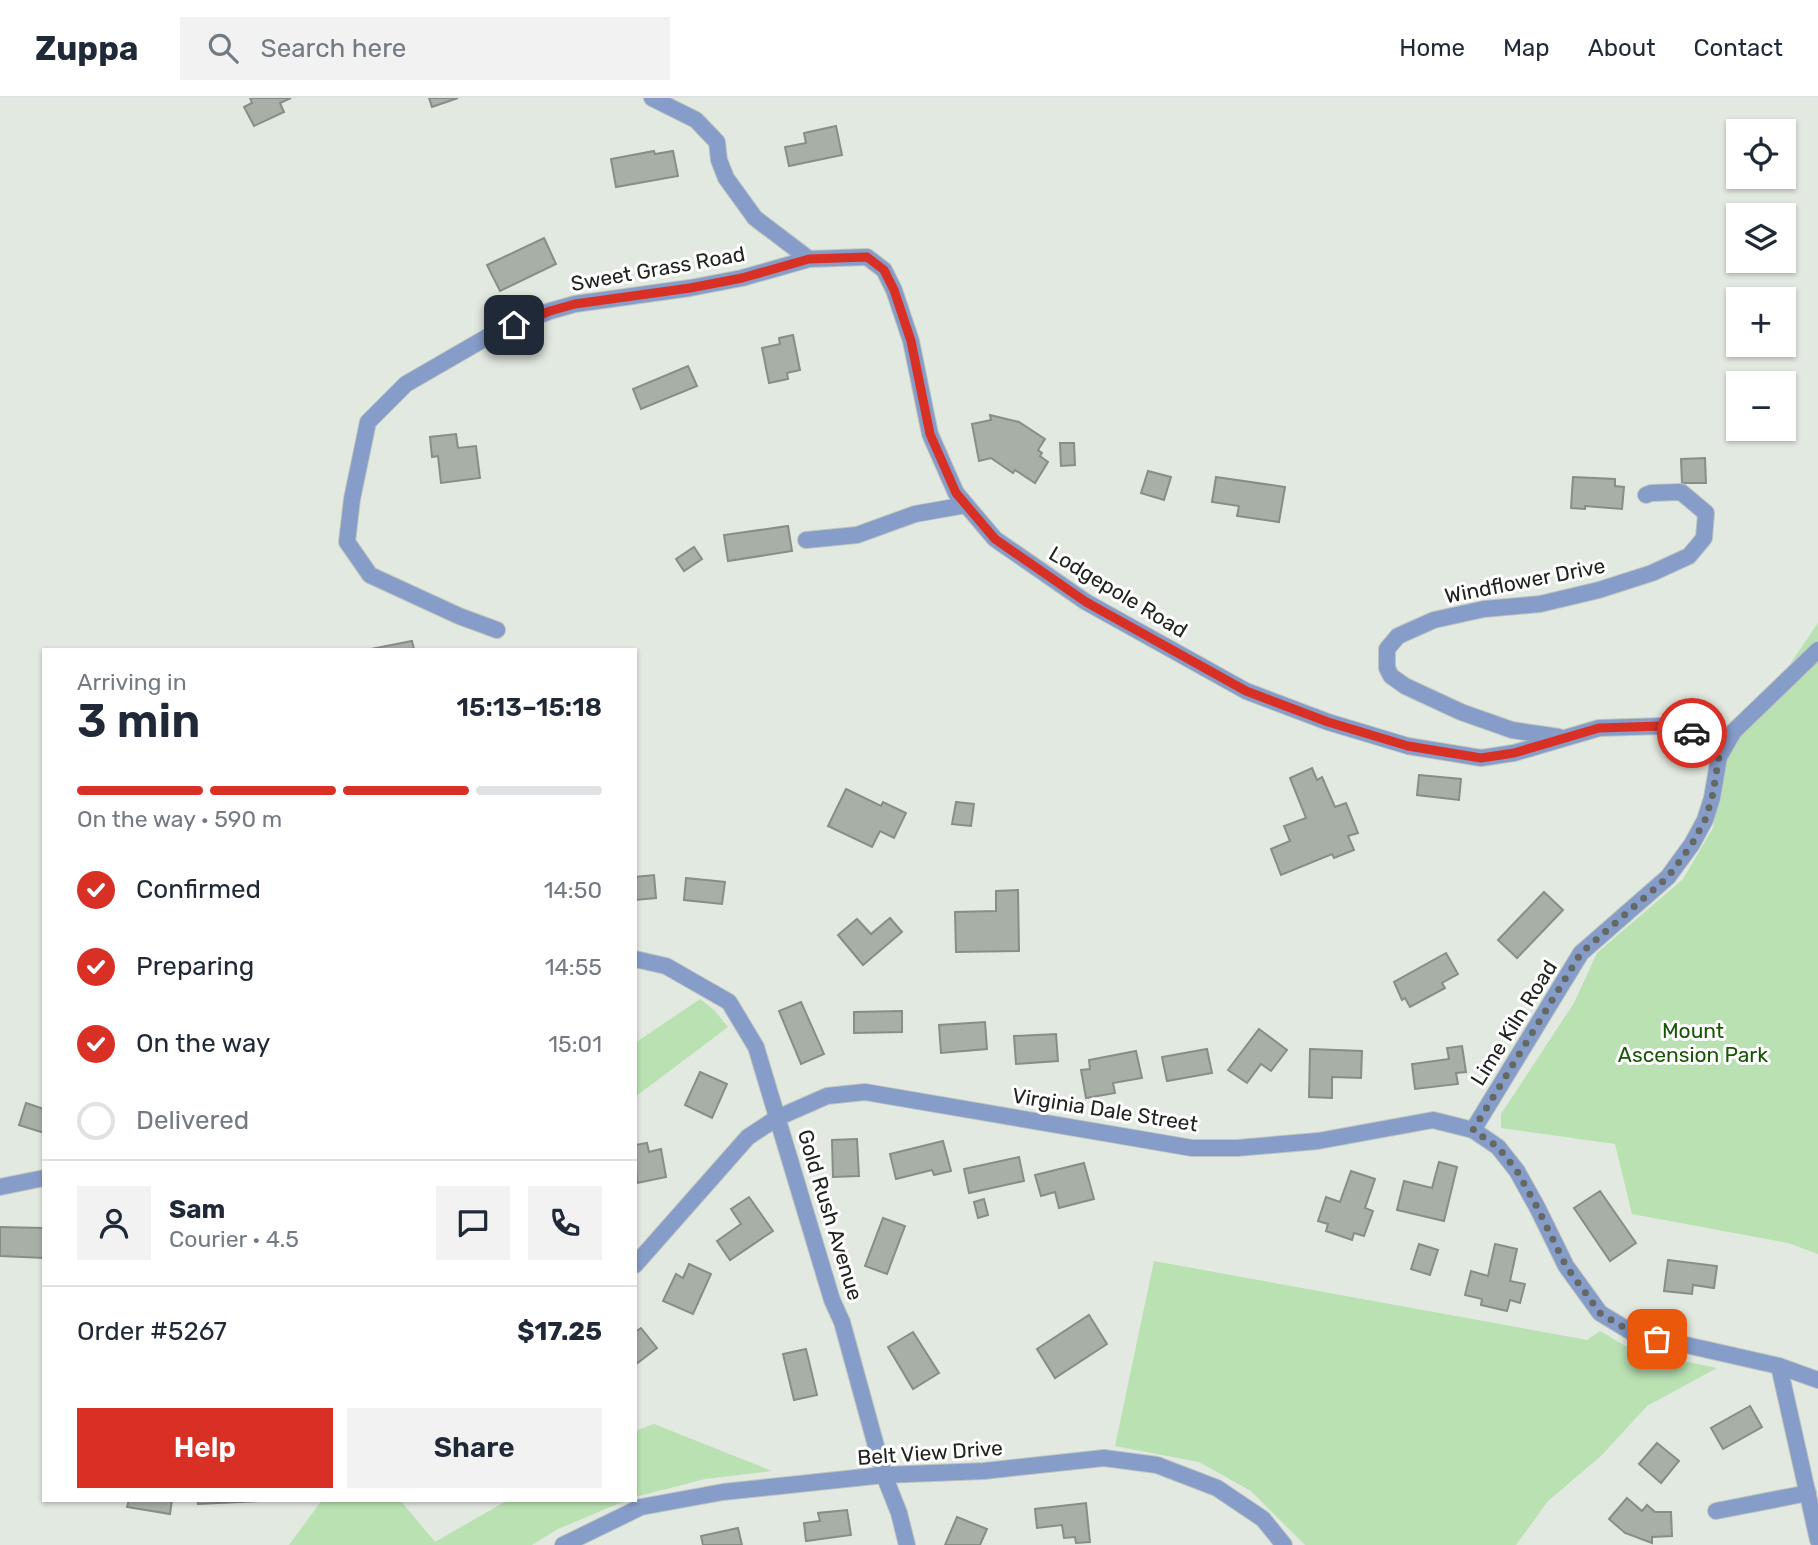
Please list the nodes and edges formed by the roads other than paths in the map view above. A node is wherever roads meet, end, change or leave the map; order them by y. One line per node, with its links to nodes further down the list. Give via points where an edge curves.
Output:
1 (652, 98): 2 (street, via 696,120 717,142 726,178 755,218)
2 (809, 259): 4 (street, Lodgepole Road, via 867,257 884,270 911,341 930,434); 6 (street, Sweet Grass Road, via 716,283 550,311 495,332 406,384 368,422 348,542 370,575)
3 (1646, 495): 8 (street, Windflower Drive, via 1681,492 1706,513 1703,538 1689,556 1600,590 1434,620 1398,636 1387,649 1387,668 1405,686 1512,730)
4 (966, 505): 5 (street, via 915,514 857,535); 8 (street, Lodgepole Road, via 995,539 1086,602 1246,691 1328,722 1447,754 1481,758)
5 (806, 540)
6 (497, 630)
7 (1818, 650): 9 (street, Lime Kiln Road, via 1734,731)
8 (1565, 737): 9 (street, Lodgepole Road, via 1599,728 1661,726 1699,736)
9 (1719, 757): 12 (street, Lime Kiln Road, via 1712,798 1692,844 1668,877 1581,953)
10 (637, 959): 11 (street, Gold Rush Avenue, via 666,966 729,1002 756,1047)
11 (778, 1118): 12 (street, Virginia Dale Street, via 827,1096 865,1092 1192,1148 1318,1141 1433,1120); 15 (street, Virginia Dale Street, via 748,1137); 18 (street, Gold Rush Avenue)
12 (1473, 1130): 16 (street, Virginia Dale Street, via 1498,1147 1517,1171 1566,1266 1600,1313 1633,1333)
13 (42, 1178): 14 (street)
14 (0, 1187)
15 (637, 1263)
16 (1779, 1366): 17 (street, Virginia Dale Street); 19 (street)
17 (1818, 1380)
18 (884, 1475): 22 (street, Belt View Drive, via 723,1492 641,1507); 23 (street, Gold Rush Avenue); 24 (street, Belt View Drive, via 984,1471 1104,1458 1157,1465 1217,1488 1263,1519)
19 (1808, 1493): 20 (street); 21 (street)
20 (1716, 1511)
21 (1818, 1540)
22 (563, 1545)
23 (907, 1545)
24 (1284, 1545)

